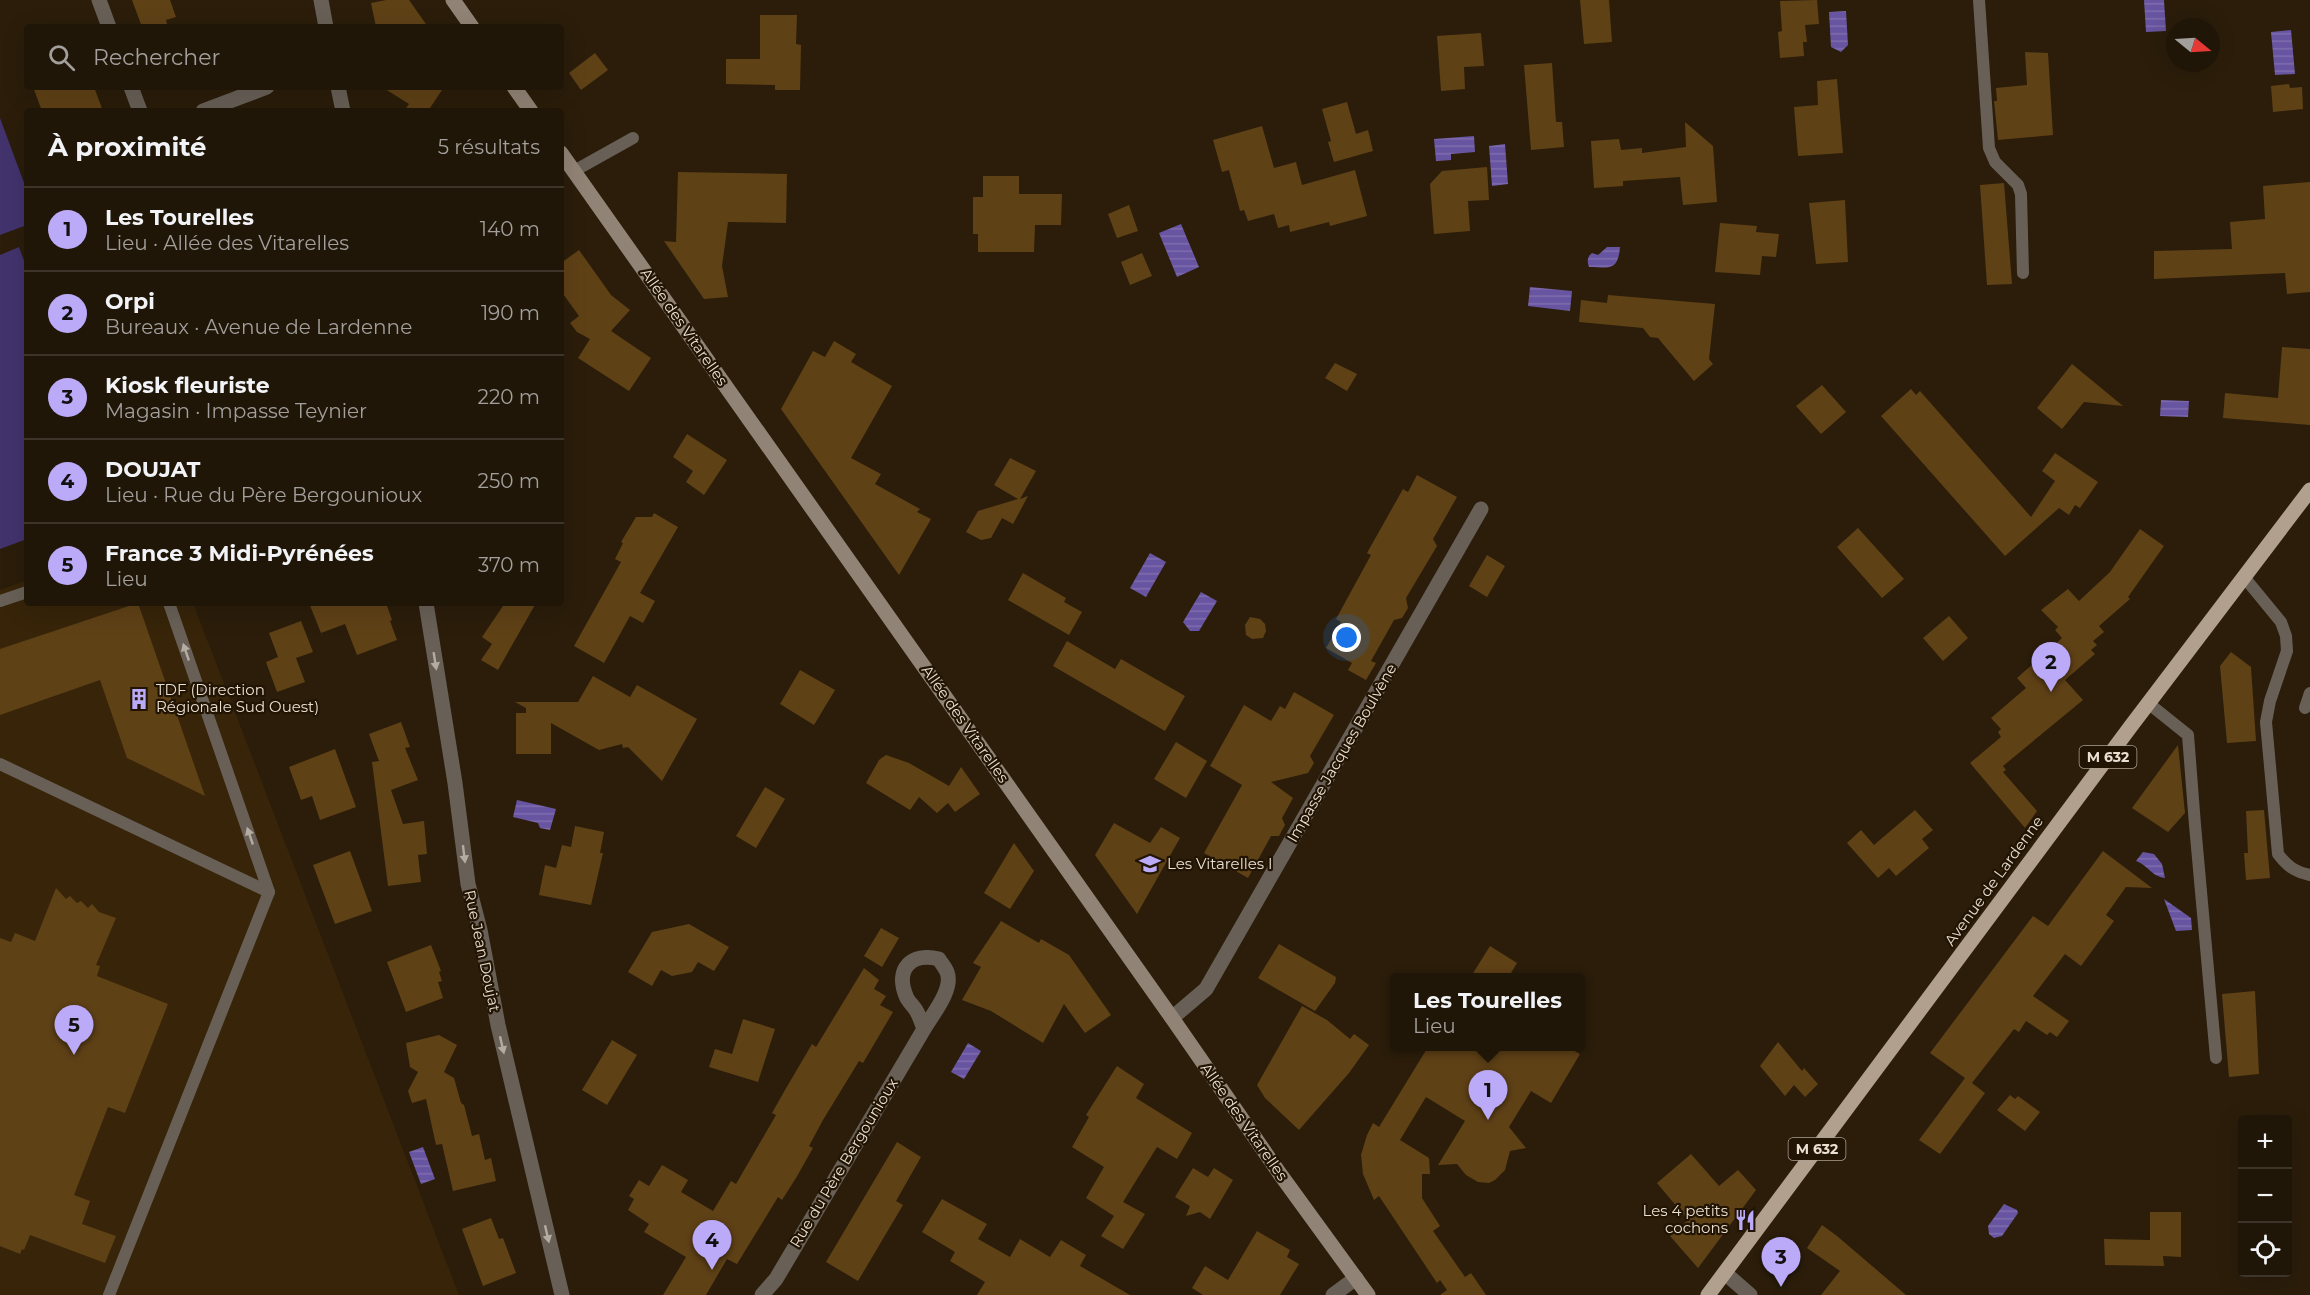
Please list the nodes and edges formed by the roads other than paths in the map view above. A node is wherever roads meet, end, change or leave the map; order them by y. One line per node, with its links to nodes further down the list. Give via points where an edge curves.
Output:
1 (99, 0): 5 (street)
2 (321, 0): 6 (street)
3 (453, 0): 7 (main road)
4 (1979, 0): 19 (lane, via 1989,148 1995,162 2018,185 2021,194)
5 (108, 24)
6 (325, 24)
7 (470, 24)
8 (132, 90): 12 (street)
9 (259, 90): 13 (street)
10 (339, 90): 14 (street)
11 (516, 90): 15 (main road)
12 (139, 108)
13 (211, 108)
14 (342, 108)
15 (529, 108)
16 (633, 138): 18 (lane)
17 (564, 158): 18 (main road, Allée des Vitarelles)
18 (573, 171): 33 (main road, Allée des Vitarelles)
19 (2023, 273)
20 (2309, 493): 22 (main road, Avenue de Lardenne / M 632)
21 (1481, 509): 33 (street, Impasse Jacques Boulvène, via 1206,989)
22 (2244, 577): 28 (main road, Avenue de Lardenne / M 632); 31 (lane, via 2282,622 2286,636 2287,651 2266,722 2278,854 2299,873)
23 (24, 593): 24 (lane)
24 (0, 601)
25 (170, 606): 32 (lane, one-way to 25)
26 (426, 606): 39 (street, Rue Jean Doujat, one-way to 39, via 468,884)
27 (2310, 693): 29 (lane)
28 (2148, 703): 35 (lane, via 2188,735); 36 (main road, Avenue de Lardenne / M 632)
29 (2305, 708)
30 (0, 764): 32 (lane)
31 (2310, 875)
32 (269, 892): 38 (lane)
33 (1172, 1018): 37 (main road, Allée des Vitarelles)
34 (924, 1029): 40 (street, Rue du Père Bergounioux, via 776,1279)
35 (2217, 1058)
36 (1725, 1273): 43 (main road, Avenue de Lardenne / M 632); 44 (street)
37 (1356, 1278): 41 (street); 42 (main road, Allée des Vitarelles)
38 (109, 1295)
39 (562, 1295)
40 (762, 1295)
41 (1333, 1295)
42 (1368, 1295)
43 (1708, 1295)
44 (1750, 1295)

